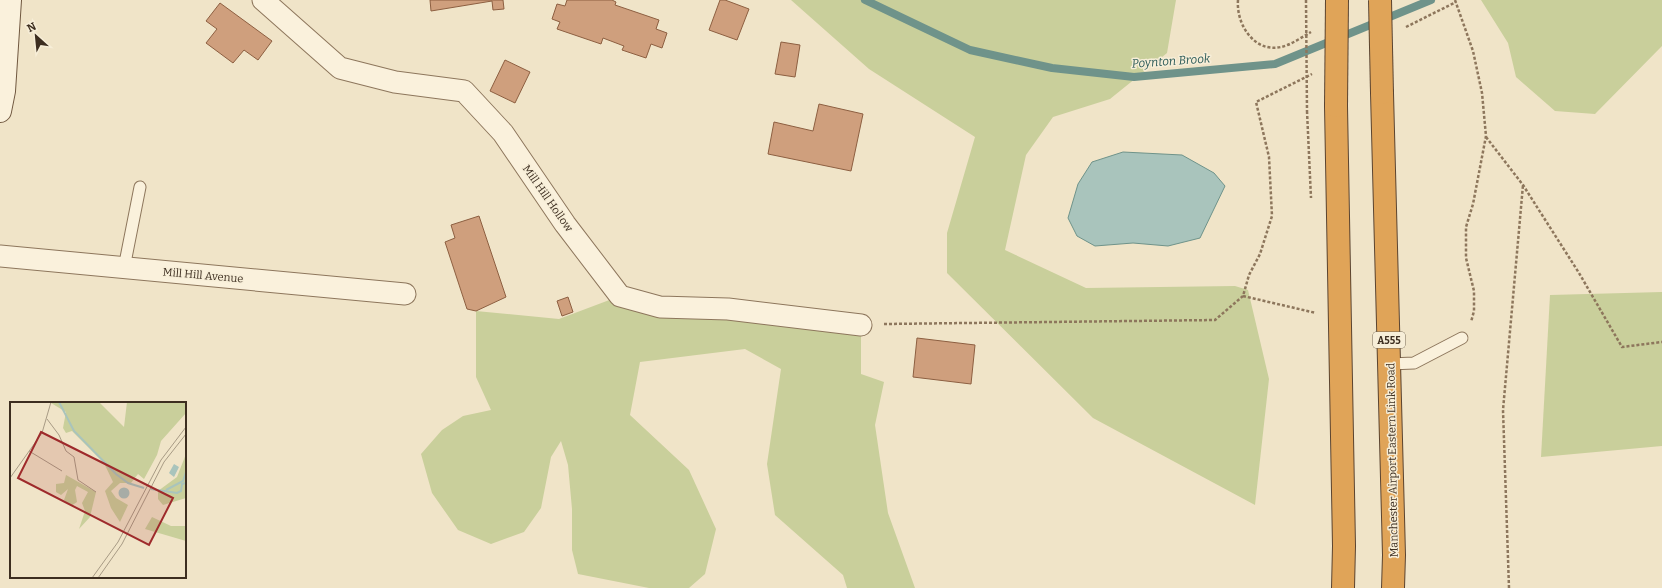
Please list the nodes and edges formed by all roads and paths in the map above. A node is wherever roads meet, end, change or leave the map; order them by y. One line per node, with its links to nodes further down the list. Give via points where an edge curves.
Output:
1 (10, 0): 9 (street, via 4,91)
2 (263, 0): 18 (street, Mill Hill Hollow, via 340,68 395,82 464,91 503,133 565,224 620,296 660,307 728,310)
3 (1238, 0): 8 (path, via 1241,21 1247,34 1268,49 1282,47)
4 (1306, 0): 10 (path, bridge)
5 (1337, 0): 22 (highway, bridge, via 1336,106)
6 (1380, 0): 21 (highway, Manchester Airport Eastern Link Road / A555, bridge)
7 (1455, 0): 11 (path, via 1473,51 1482,93)
8 (1316, 29)
9 (0, 111)
10 (1307, 111)
11 (1486, 136): 12 (path); 19 (path, via 1466,227 1466,258 1474,291 1474,311 1470,326)
12 (1524, 185): 20 (path, via 1622,347); 24 (path, via 1503,410)
13 (140, 187): 15 (lane)
14 (0, 256): 15 (street, Mill Hill Avenue)
15 (124, 268): 16 (street, Mill Hill Avenue)
16 (405, 294)
17 (1316, 314): 18 (path, via 1243,296 1214,320)
18 (861, 325)
19 (1462, 338): 21 (lane, via 1414,363)
20 (1662, 342)
21 (1390, 364): 23 (highway, Manchester Airport Eastern Link Road / A555)
22 (1343, 588)
23 (1394, 588)
24 (1510, 588)

